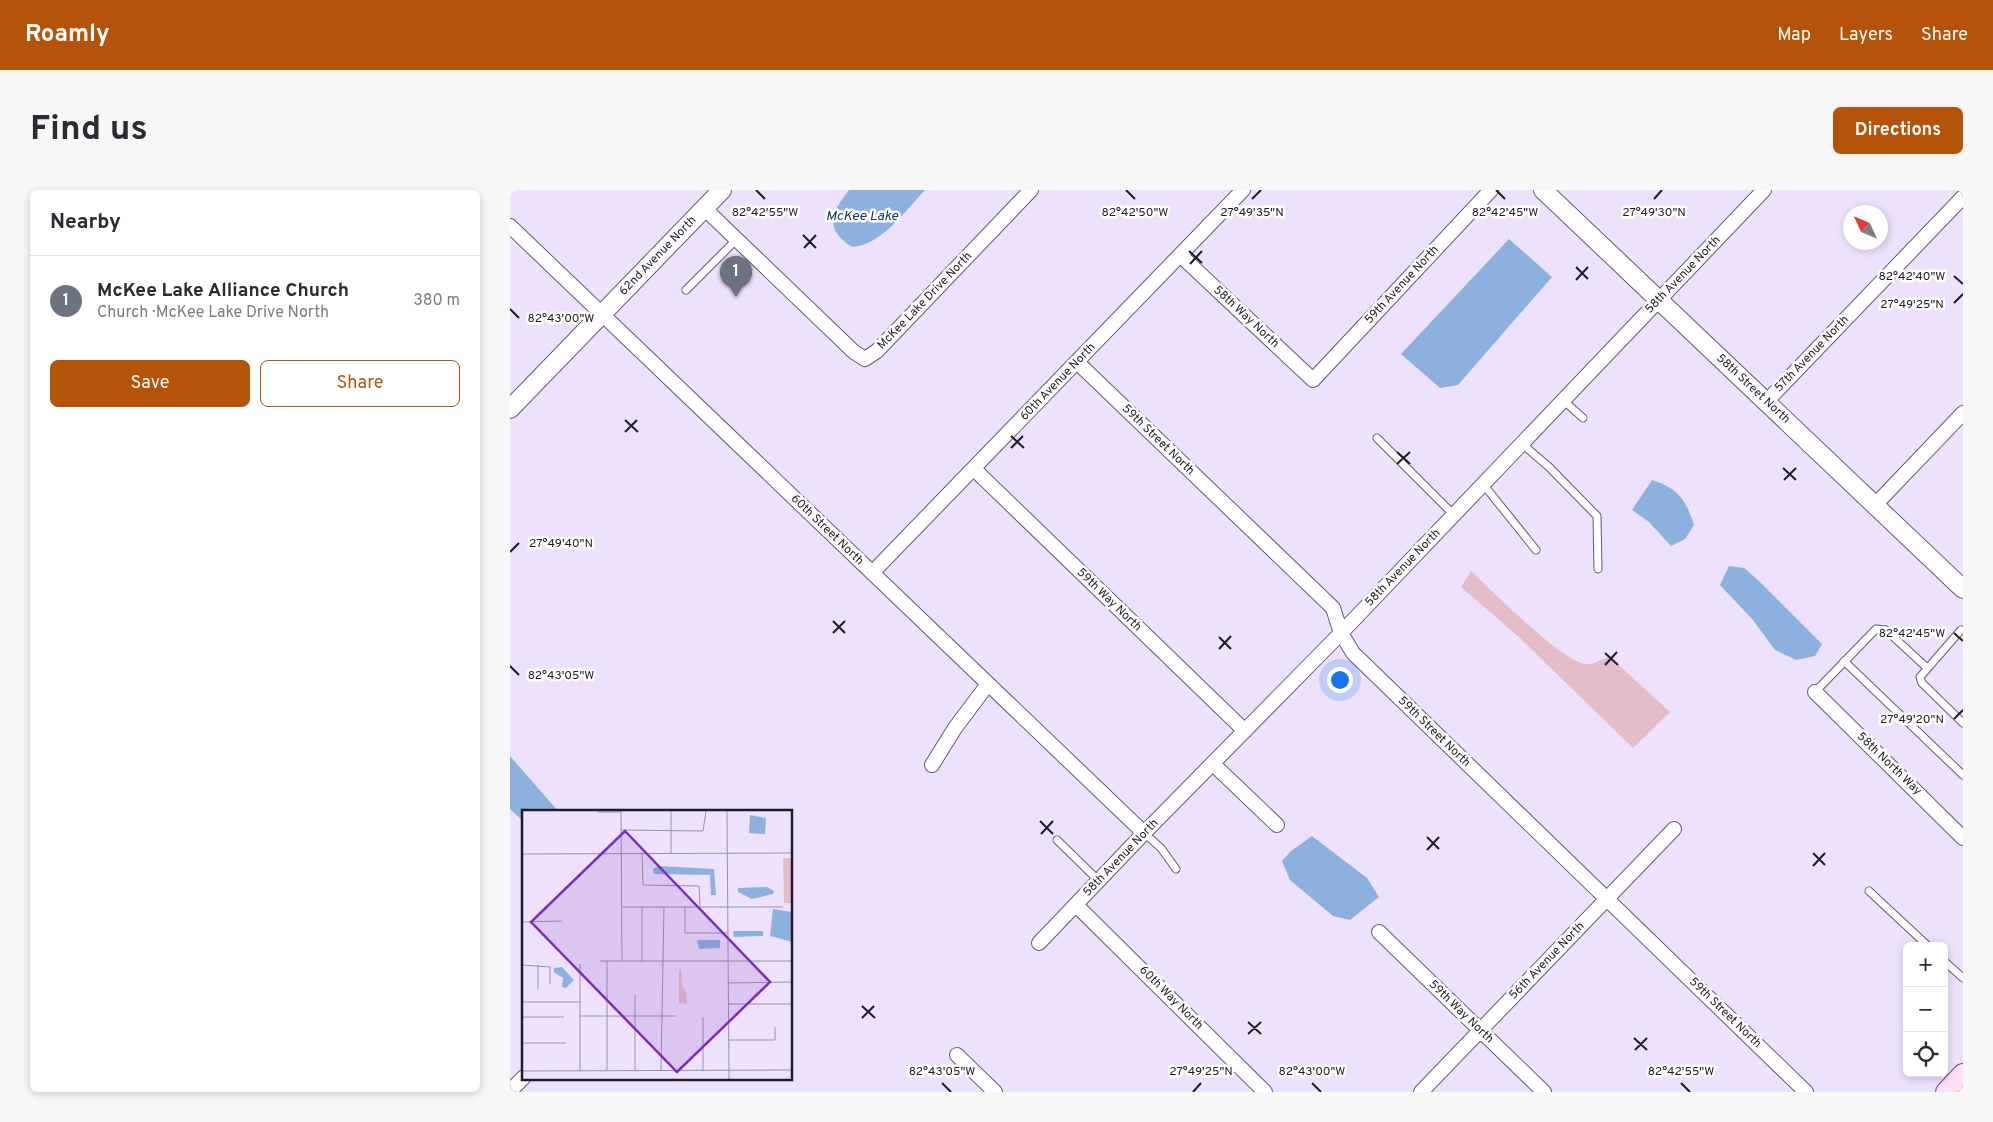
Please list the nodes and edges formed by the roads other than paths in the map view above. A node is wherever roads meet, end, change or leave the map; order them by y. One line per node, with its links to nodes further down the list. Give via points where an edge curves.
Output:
1 (722, 190): 8 (street, 62nd Avenue North)
2 (1031, 190): 10 (street, McKee Lake Drive North, via 877,351 865,359)
3 (1242, 190): 11 (street, 60th Avenue North)
4 (1491, 190): 16 (street, 59th Avenue North)
5 (1543, 190): 13 (street, 58th Street North)
6 (1764, 190): 13 (street, 58th Avenue North)
7 (1963, 197): 18 (street, 57th Avenue North)
8 (704, 208): 10 (street, McKee Lake Drive North); 14 (street, 62nd Avenue North)
9 (510, 226): 14 (street, 60th Street North)
10 (737, 240): 12 (lane)
11 (1180, 255): 15 (street, 60th Avenue North); 16 (street, 58th Way North)
12 (686, 290)
13 (1658, 300): 17 (street, 58th Avenue North); 18 (street, 58th Street North)
14 (602, 314): 19 (street, 62nd Avenue North); 30 (street, 60th Street North)
15 (1077, 362): 24 (street, 60th Avenue North); 33 (street, 59th Street North, via 1333,608)
16 (1313, 380)
17 (1563, 400): 21 (lane); 23 (street, 58th Avenue North)
18 (1766, 402): 26 (street, 58th Street North)
19 (510, 409)
20 (1963, 413): 26 (street)
21 (1583, 418)
22 (1377, 438): 27 (lane)
23 (1522, 444): 25 (street, 58th Avenue North); 29 (lane, via 1549,466 1597,516)
24 (974, 469): 30 (street, 60th Avenue North); 39 (street, 59th Way North)
25 (1483, 484): 27 (street, 58th Avenue North); 28 (lane)
26 (1875, 505): 31 (street, 58th Street North)
27 (1454, 515): 33 (street, 58th Avenue North)
28 (1536, 550)
29 (1598, 569)
30 (872, 573): 36 (street, 60th Street North)
31 (1963, 589)
32 (1962, 630): 35 (lane)
33 (1341, 633): 39 (street, 58th Avenue North); 51 (street, 59th Street North, via 1352,653)
34 (1844, 661): 35 (lane, via 1876,629 1886,630); 37 (lane); 42 (lane)
35 (1926, 667): 38 (lane, via 1920,677 1922,683)
36 (988, 684): 41 (street, via 954,728); 45 (street, 60th Street North)
37 (1815, 692): 46 (street, 58th North Way)
38 (1963, 723)
39 (1245, 731): 40 (street, 58th Avenue North)
40 (1213, 764): 43 (street); 45 (street, 58th Avenue North)
41 (932, 765)
42 (1963, 775)
43 (1277, 825)
44 (1674, 829): 51 (street, 56th Avenue North)
45 (1144, 833): 48 (lane, via 1161,848); 49 (street, 58th Avenue North)
46 (1963, 838)
47 (1057, 840): 49 (lane)
48 (1176, 869)
49 (1099, 881): 52 (street, 58th Avenue North)
50 (1869, 891): 54 (lane)
51 (1607, 899): 58 (street, 56th Avenue North); 67 (street, 59th Street North)
52 (1076, 905): 55 (street, 58th Avenue North); 64 (street, 60th Way North)
53 (1379, 932): 58 (street, 59th Way North)
54 (1924, 942)
55 (1039, 943)
56 (1948, 965): 57 (lane)
57 (1963, 978)
58 (1480, 1030): 65 (street, 56th Avenue North); 66 (street, 59th Way North)
59 (957, 1055): 63 (street)
60 (1963, 1074): 68 (main road)
61 (522, 1079): 62 (street)
62 (510, 1091)
63 (995, 1092)
64 (1265, 1092)
65 (1421, 1092)
66 (1544, 1092)
67 (1806, 1092)
68 (1946, 1092)

